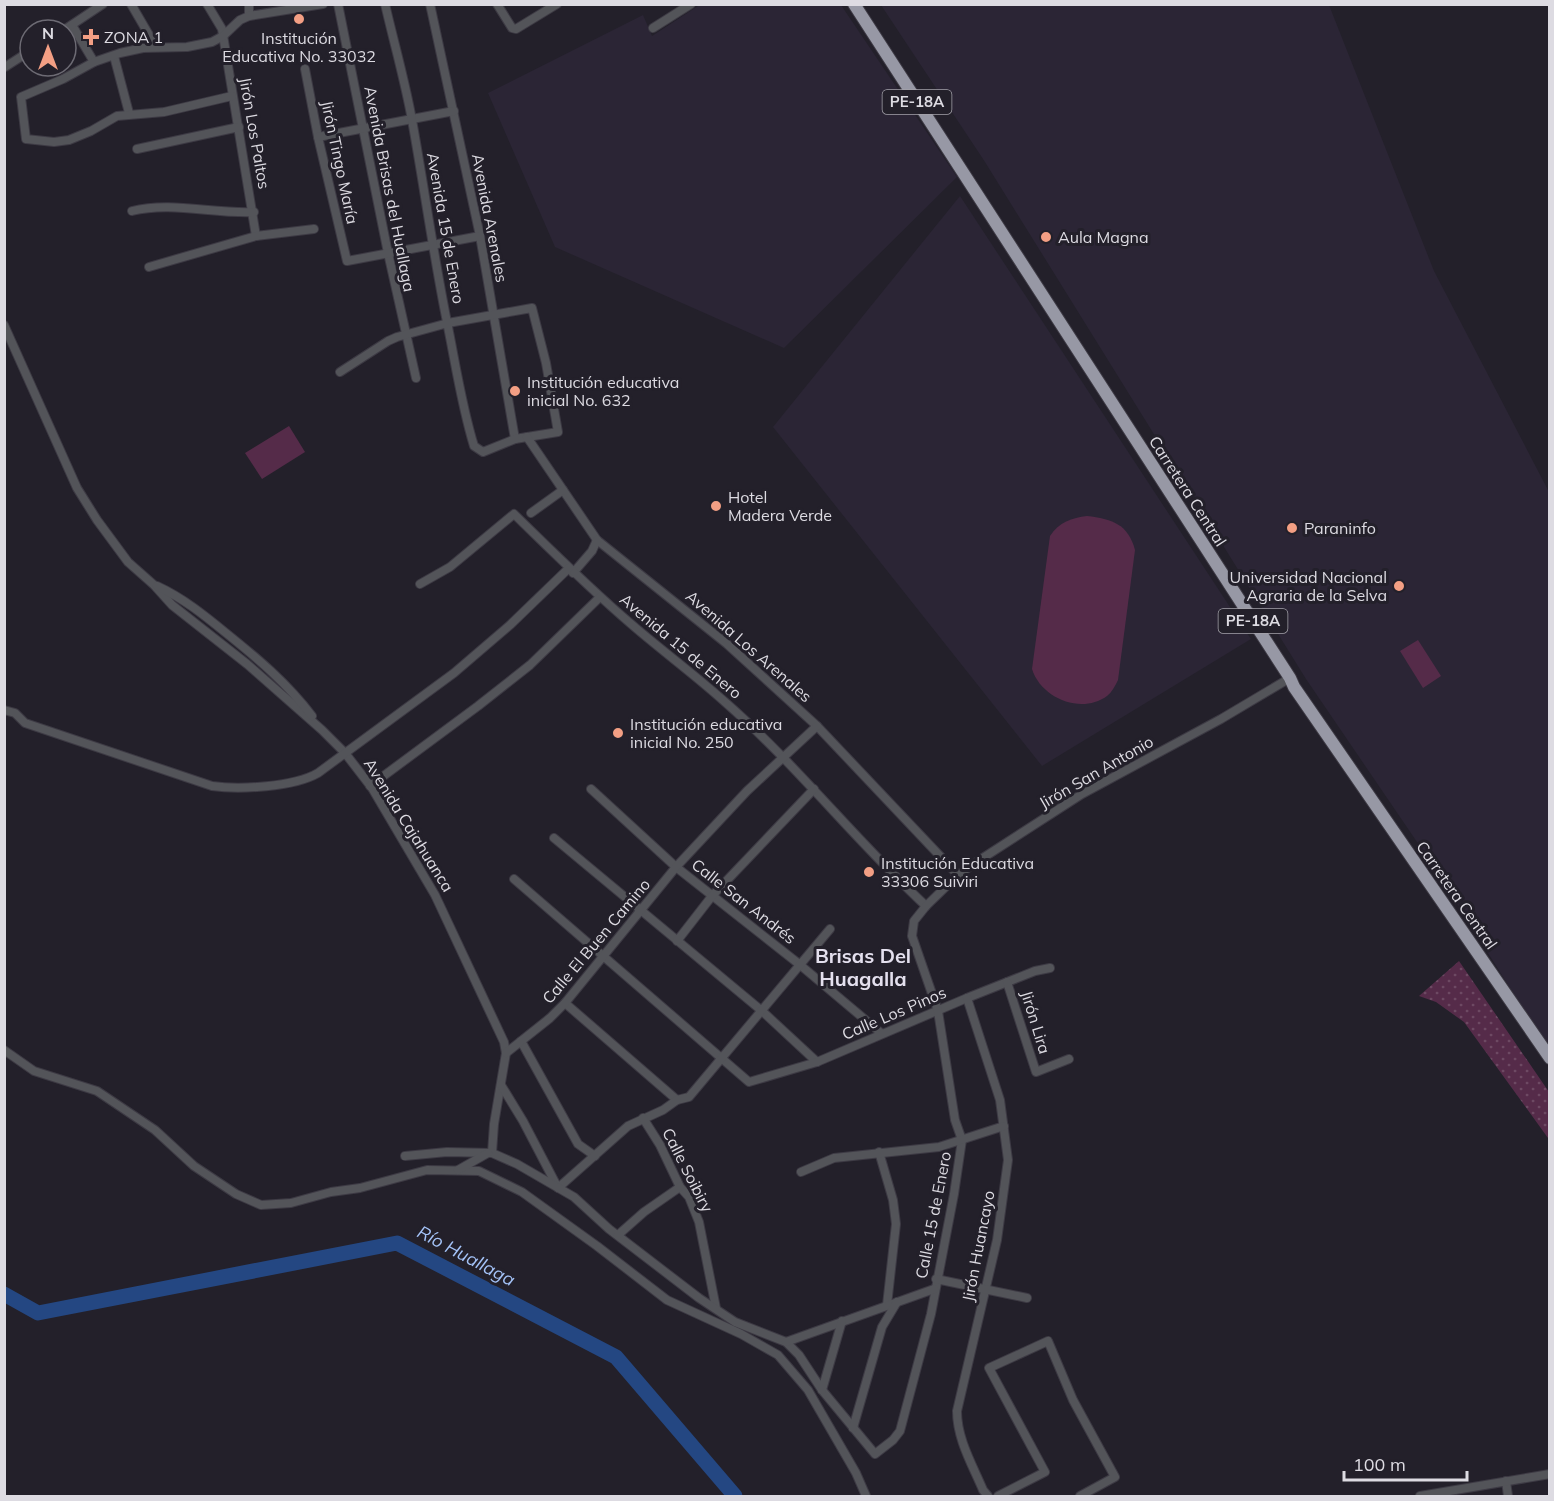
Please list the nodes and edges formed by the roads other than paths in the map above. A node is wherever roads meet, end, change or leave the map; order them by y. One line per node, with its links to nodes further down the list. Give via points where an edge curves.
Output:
1 (103, 4): 14 (street)
2 (131, 4): 18 (street)
3 (207, 4): 16 (street, Jirón Los Paltos)
4 (249, 4): 13 (street)
5 (323, 4): 13 (street)
6 (338, 4): 29 (street, Avenida Brisas del Huallaga)
7 (385, 4): 27 (street, Avenida 15 de Enero)
8 (430, 4): 25 (street, Avenida Arenales)
9 (497, 4): 10 (street, via 516,29)
10 (557, 4)
11 (691, 4): 15 (street)
12 (854, 4): 54 (highway, Carretera Central / PE-18A)
13 (249, 16): 16 (street)
14 (78, 20)
15 (653, 28)
16 (223, 36): 18 (street, via 201,45); 24 (street, Jirón Los Paltos)
17 (78, 40): 21 (street)
18 (156, 47): 19 (street)
19 (114, 56): 21 (street); 26 (street)
20 (18, 59): 22 (street)
21 (94, 62): 26 (street, via 21,97 26,139 69,140)
22 (5, 67)
23 (305, 69): 30 (street, Jirón Tingo María)
24 (232, 96): 26 (street, via 164,111); 28 (street, Jirón Los Paltos)
25 (454, 111): 27 (street); 36 (street, Avenida Arenales)
26 (129, 113)
27 (411, 118): 29 (street); 37 (street, Avenida 15 de Enero)
28 (239, 127): 31 (street); 33 (street, Jirón Los Paltos)
29 (363, 128): 30 (street); 38 (street, Avenida Brisas del Huallaga)
30 (318, 136): 38 (street, Jirón Tingo María, via 347,261)
31 (137, 149)
32 (132, 212): 33 (street, via 170,207)
33 (254, 212): 35 (street, Jirón Los Paltos)
34 (314, 229): 35 (street)
35 (256, 236): 39 (street)
36 (480, 236): 37 (street); 40 (street, Avenida Arenales)
37 (432, 246): 38 (street); 41 (street, Avenida 15 de Enero)
38 (388, 253): 43 (street, Avenida Brisas del Huallaga)
39 (149, 267)
40 (493, 315): 41 (street); 46 (street, via 532,308 558,432); 47 (street, Avenida Arenales)
41 (448, 323): 43 (street); 47 (street, Avenida 15 de Enero, via 474,446 483,452)
42 (4, 325): 57 (street, Avenida Cajahuanca, via 77,488 128,562 172,605 247,664)
43 (405, 335): 44 (street, via 379,346); 45 (street, Avenida Brisas del Huallaga)
44 (340, 372)
45 (416, 378)
46 (527, 437): 47 (street); 48 (street, Avenida Los Arenales)
47 (515, 439)
48 (563, 490): 49 (street); 50 (street, Avenida Los Arenales)
49 (531, 513)
50 (597, 540): 51 (street, via 592,551); 56 (street, Avenida Los Arenales, via 728,644)
51 (571, 571): 52 (street, Avenida 15 de Enero, via 514,514 450,567); 53 (street, Avenida 15 de Enero); 57 (street, via 454,673)
52 (420, 584)
53 (600, 597): 58 (street, Avenida 15 de Enero, via 725,702); 59 (street, via 530,665)
54 (1290, 678): 64 (street, Jirón San Antonio, via 1082,794); 83 (highway, Carretera Central / PE-18A)
55 (4, 710): 57 (street, via 15,713 25,723 223,788 299,782)
56 (818, 726): 58 (street, Calle El Buen Camino); 64 (street, Avenida Los Arenales)
57 (345, 753): 59 (street, Avenida Cajahuanca)
58 (783, 758): 61 (street, Avenida 15 de Enero); 63 (street, Calle El Buen Camino)
59 (370, 786): 82 (street, Avenida Cajahuanca, via 445,914)
60 (591, 789): 63 (street, Calle San Andrés)
61 (814, 789): 66 (street); 67 (street, Avenida 15 de Enero)
62 (554, 838): 68 (street)
63 (676, 867): 66 (street, Calle San Andrés); 68 (street, Calle El Buen Camino)
64 (958, 875): 67 (street, Jirón San Antonio)
65 (514, 879): 71 (street)
66 (712, 896): 70 (street); 72 (street, Calle San Andrés)
67 (926, 906): 78 (street, Calle 15 de Enero, via 914,921 912,939)
68 (641, 911): 70 (street); 71 (street, Calle El Buen Camino)
69 (830, 929): 72 (street)
70 (677, 941): 77 (street)
71 (603, 958): 76 (street, Calle El Buen Camino); 84 (street)
72 (799, 964): 77 (street); 79 (street, Calle San Andrés)
73 (1050, 968): 74 (street, Calle Los Pinos)
74 (1007, 982): 75 (street, Calle Los Pinos); 85 (street, Jirón Lira, via 1036,1072)
75 (967, 998): 78 (street, Calle Los Pinos); 90 (street, Jirón Huancayo, via 1000,1101)
76 (565, 1003): 80 (street, Calle El Buen Camino); 88 (street)
77 (762, 1011): 84 (street); 86 (street)
78 (938, 1011): 79 (street, Calle Los Pinos); 91 (street, Calle 15 de Enero, via 955,1120)
79 (881, 1033): 86 (street, Calle Los Pinos)
80 (521, 1041): 82 (street, Calle El Buen Camino); 95 (street, via 578,1144)
81 (4, 1050): 96 (street, via 34,1071 97,1091 155,1130 194,1166 236,1194 261,1205 291,1203 427,1170)
82 (506, 1053): 87 (street, Avenida Cajahuanca)
83 (1550, 1058)
84 (722, 1059): 86 (street, Calle Los Pinos, via 749,1082); 88 (street, via 689,1097)
85 (1070, 1059)
86 (818, 1062)
87 (501, 1084): 93 (street, Avenida Cajahuanca); 99 (street)
88 (677, 1100): 89 (street)
89 (643, 1118): 95 (street, via 628,1126); 98 (street, Calle Soibiry)
90 (1004, 1126): 91 (street); 103 (street, Jirón Huancayo, via 1008,1160 1005,1188)
91 (962, 1140): 92 (street, via 939,1147); 101 (street, Calle 15 de Enero)
92 (879, 1152): 97 (street, via 834,1158); 106 (street, via 896,1224)
93 (490, 1153): 94 (street); 96 (street); 99 (street)
94 (405, 1156)
95 (595, 1156): 99 (street)
96 (458, 1171): 115 (street, via 479,1171 522,1192 667,1300 778,1355 808,1390)
97 (801, 1172)
98 (680, 1187): 100 (street); 107 (street, Calle Soibiry, via 689,1197 699,1222)
99 (558, 1188): 100 (street)
100 (618, 1235): 107 (street)
101 (936, 1279): 102 (street, Calle 15 de Enero); 103 (street)
102 (934, 1288): 105 (street); 111 (street, Calle 15 de Enero, via 931,1314 900,1431 875,1454)
103 (985, 1290): 104 (street); 116 (street, Jirón Huancayo, via 957,1425)
104 (1027, 1298)
105 (897, 1302): 106 (street); 111 (street, via 882,1327)
106 (887, 1305): 108 (street)
107 (717, 1308): 109 (street, via 735,1322)
108 (842, 1321): 109 (street); 110 (street)
109 (786, 1342): 110 (street)
110 (822, 1390): 111 (street)
111 (853, 1428)
112 (1550, 1474): 113 (street)
113 (1506, 1481): 114 (street); 120 (street)
114 (1446, 1494): 119 (street)
115 (866, 1497)
116 (988, 1497)
117 (998, 1497): 118 (street, via 1045,1472 989,1368 1048,1341 1073,1400 1115,1477)
118 (1080, 1497)
119 (1419, 1497)
120 (1508, 1497)

